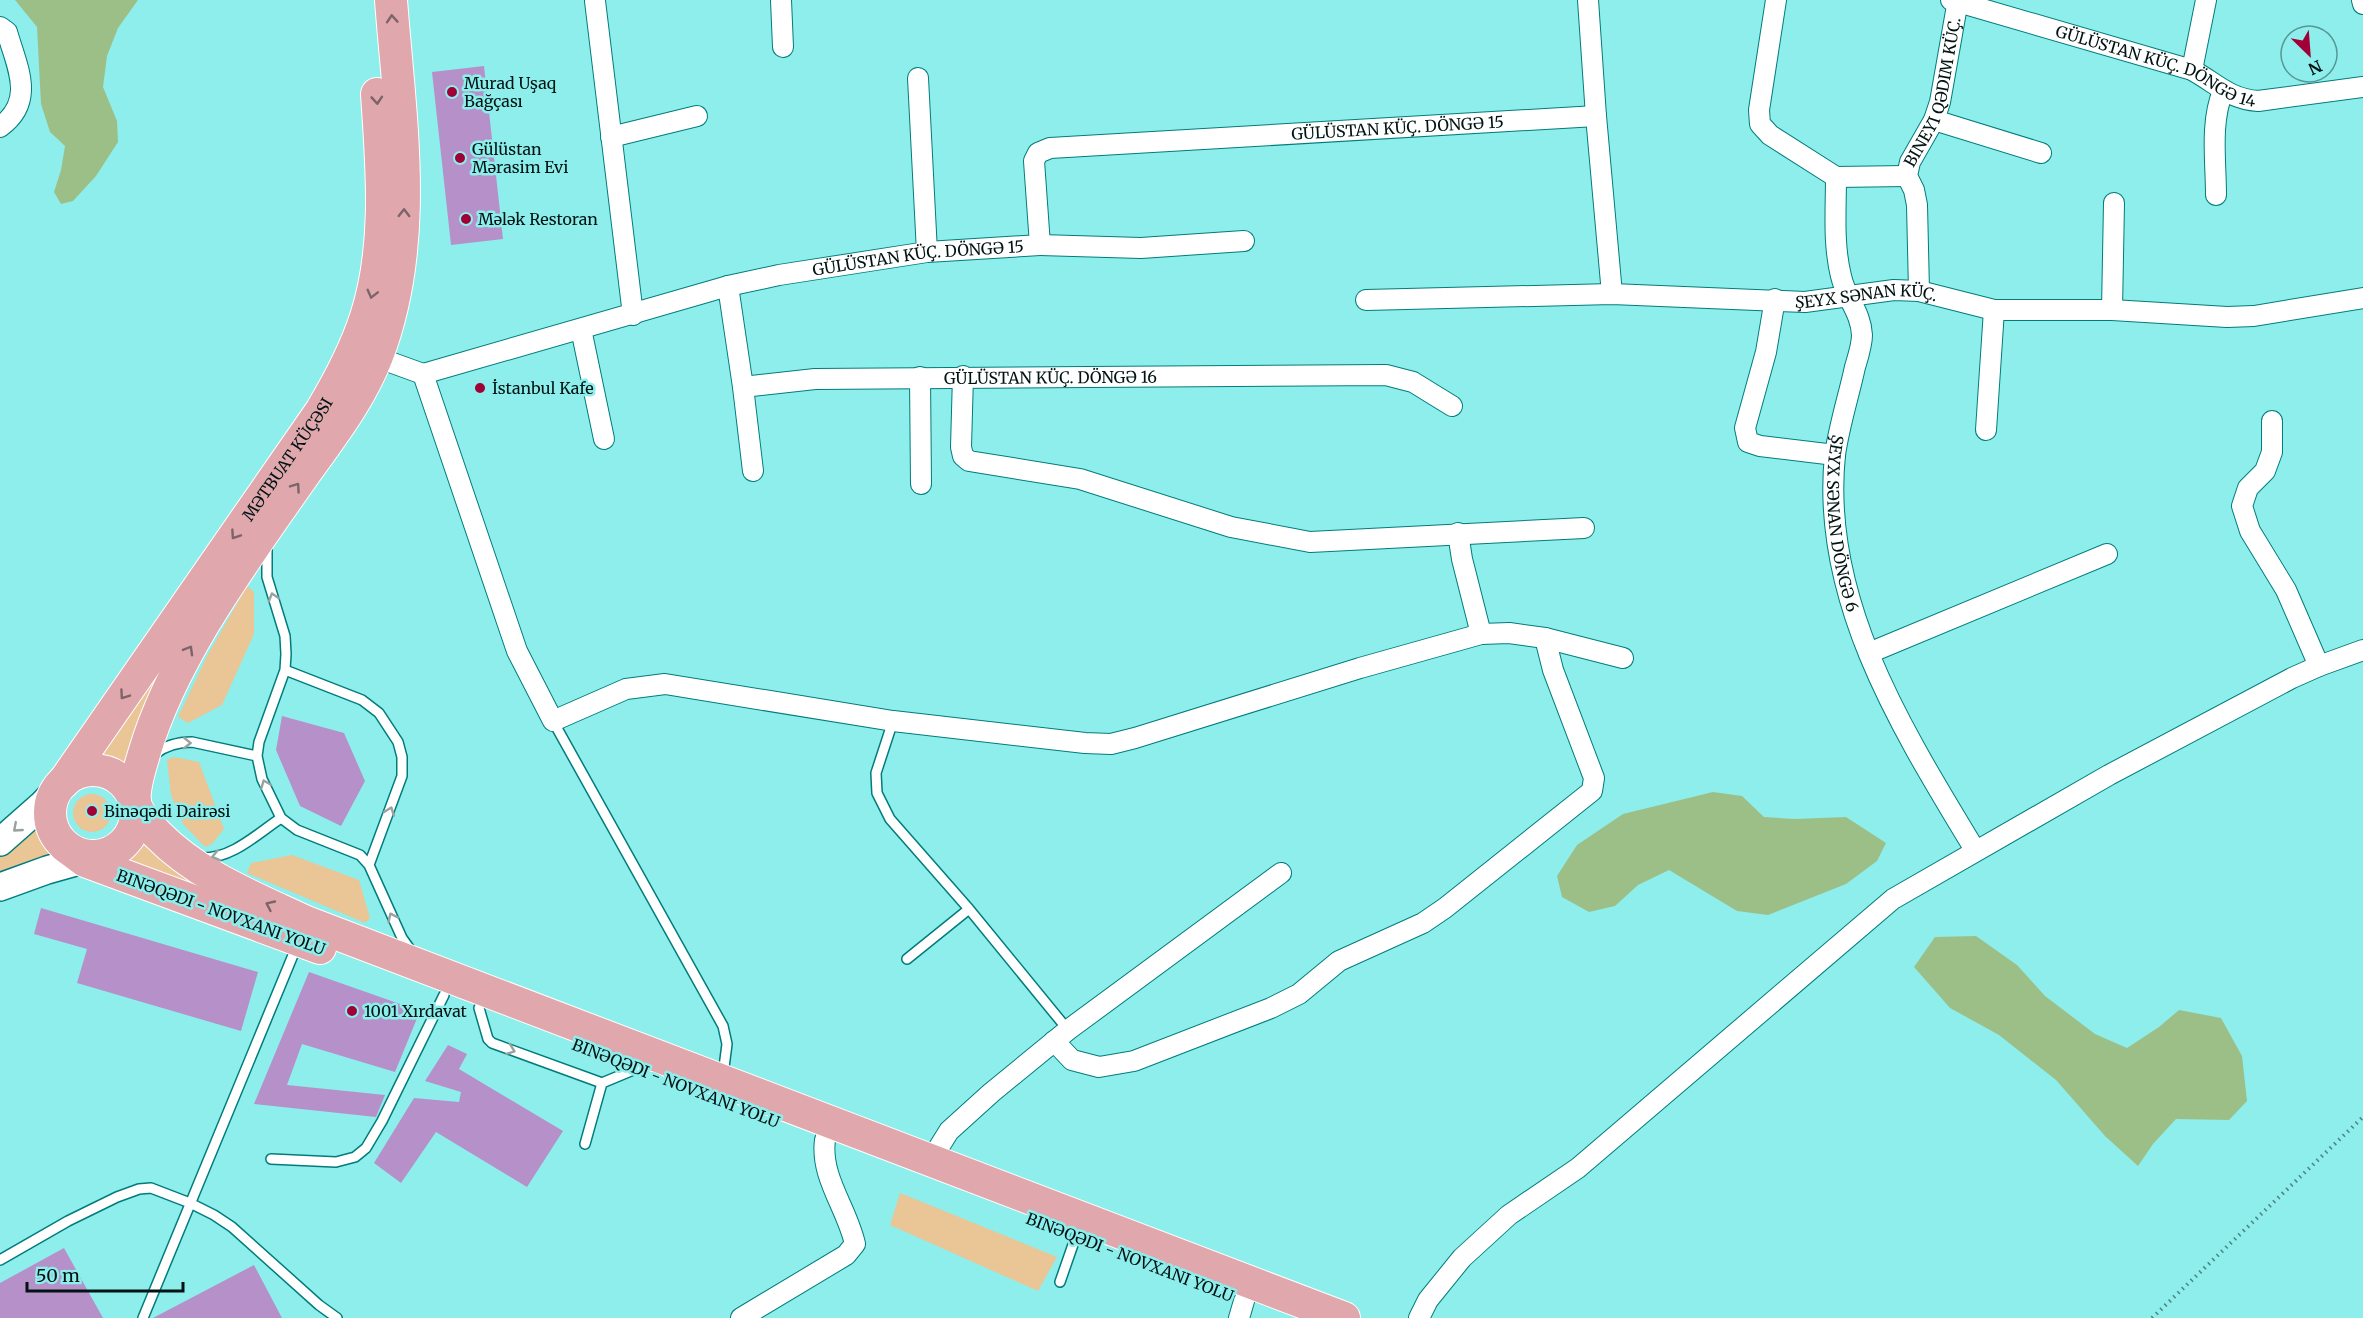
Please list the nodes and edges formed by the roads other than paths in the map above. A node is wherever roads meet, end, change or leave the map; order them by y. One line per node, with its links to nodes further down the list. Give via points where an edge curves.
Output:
1 (370, 0): 68 (main road, MƏTBUAT KÜÇƏSI, one-way to 68, via 381,163 380,243 369,304 352,354 321,411)
2 (391, 0): 41 (main road, MƏTBUAT KÜÇƏSI, one-way to 2, via 398,285 403,244 402,147)
3 (781, 0): 12 (street)
4 (1588, 0): 18 (street)
5 (1776, 0): 24 (street, via 1760,124 1770,135)
6 (1955, 0): 13 (street, GÜLÜSTAN KÜÇ. DÖNGƏ 14); 19 (street, BINEYI QƏDIM KÜÇ.)
7 (2206, 0): 13 (street)
8 (2362, 0): 10 (street)
9 (595, 1): 21 (street)
10 (2363, 4)
11 (0, 27): 20 (street, via 7,32 23,89 17,111)
12 (783, 47)
13 (2192, 70): 16 (street, GÜLÜSTAN KÜÇ. DÖNGƏ 14)
14 (918, 78): 29 (street)
15 (2363, 87): 16 (street, GÜLÜSTAN KÜÇ. DÖNGƏ 14, via 2258,101 2242,100)
16 (2223, 91): 25 (street, via 2216,118)
17 (697, 116): 21 (street)
18 (1596, 116): 28 (street, GÜLÜSTAN KÜÇ. DÖNGƏ 15, via 1050,148 1038,153 1034,161); 32 (street)
19 (1934, 120): 22 (street); 23 (street, BINEYI QƏDIM KÜÇ., via 1910,162)
20 (0, 127)
21 (611, 137): 39 (street)
22 (2041, 153)
23 (1907, 176): 24 (street); 31 (street, BINEYI QƏDIM KÜÇ., via 1917,205)
24 (1836, 177): 33 (street, ŞEYX SƏNAN DÖNGƏ 6, via 1837,257)
25 (2216, 195)
26 (2114, 203): 38 (street)
27 (1244, 242): 28 (street, via 1141,248)
28 (1040, 244): 29 (street, GÜLÜSTAN KÜÇ. DÖNGƏ 15)
29 (927, 252): 30 (street, GÜLÜSTAN KÜÇ. DÖNGƏ 15, via 780,274)
30 (728, 286): 39 (street, GÜLÜSTAN KÜÇ. DÖNGƏ 15); 45 (street)
31 (1919, 291): 33 (street, ŞEYX SƏNAN KÜÇ.); 37 (street, ŞEYX SƏNAN KÜÇ.)
32 (1612, 294): 35 (street, ŞEYX SƏNAN KÜÇ.); 36 (street, ŞEYX SƏNAN KÜÇ.)
33 (1846, 295): 35 (street, ŞEYX SƏNAN KÜÇ., via 1806,302); 50 (street, ŞEYX SƏNAN DÖNGƏ 6, via 1858,314 1862,337)
34 (2363, 298): 38 (street, ŞEYX SƏNAN KÜÇ., via 2236,316)
35 (1775, 299): 50 (street, via 1766,352 1745,428 1748,442)
36 (1366, 300)
37 (1994, 310): 38 (street, ŞEYX SƏNAN KÜÇ.); 48 (street)
38 (2112, 310)
39 (633, 315): 40 (street, GÜLÜSTAN KÜÇ. DÖNGƏ 15)
40 (581, 329): 42 (street, GÜLÜSTAN KÜÇ. DÖNGƏ 15); 49 (street)
41 (376, 357): 42 (street); 53 (main road, MƏTBUAT KÜÇƏSI, one-way to 41, via 339,424)
42 (423, 374): 64 (street, via 517,651)
43 (963, 376): 44 (street, GÜLÜSTAN KÜÇ. DÖNGƏ 16); 46 (street, GÜLÜSTAN KÜÇ. DÖNGƏ 16, via 1386,375 1413,382); 55 (street, via 961,447 969,461 1080,479 1231,527 1310,542)
44 (921, 377): 45 (street, GÜLÜSTAN KÜÇ. DÖNGƏ 16, via 815,379); 52 (street)
45 (743, 387): 51 (street)
46 (1452, 406)
47 (2272, 421): 62 (street, via 2272,452 2265,471 2247,488 2242,506 2250,531 2286,590)
48 (1986, 430)
49 (604, 439)
50 (1836, 454): 60 (street, ŞEYX SƏNAN DÖNGƏ 6, via 1838,557)
51 (753, 471)
52 (921, 484)
53 (272, 521): 63 (lane, one-way to 53, via 285,636 267,577 266,550); 67 (main road, MƏTBUAT KÜÇƏSI, one-way to 53, via 163,702 190,648)
54 (1584, 528): 55 (street)
55 (1458, 533): 57 (street)
56 (2107, 554): 60 (street)
57 (1481, 634): 58 (street); 65 (street, via 1111,744)
58 (1545, 638): 61 (street); 84 (street, via 1553,670 1594,778 1592,791 1438,913 1339,961 1299,994 1271,1008 1134,1061 1111,1065 1072,1060)
59 (2363, 650): 62 (street)
60 (1869, 653): 72 (street, ŞEYX SƏNAN DÖNGƏ 6, via 1913,748)
61 (1623, 658)
62 (2319, 666): 72 (street)
63 (285, 670): 66 (lane); 75 (lane, one-way to 63, via 402,776 398,742 379,713 362,700)
64 (553, 721): 65 (street, via 626,689 665,684); 86 (lane, via 723,1026 727,1044)
65 (893, 721): 78 (lane, via 876,773 877,793 890,819)
66 (257, 756): 67 (lane, one-way to 66, via 163,747 181,742); 70 (lane, one-way to 66, via 262,779)
67 (140, 771): 69 (main road, MƏTBUAT KÜÇƏSI)
68 (63, 783): 69 (main road, via 82,771 105,771 124,783); 71 (main road, MƏTBUAT KÜÇƏSI, one-way to 71); 73 (main road, via 52,800 53,830)
69 (135, 803): 73 (main road, via 136,819 125,842); 74 (main road, via 150,827)
70 (281, 818): 74 (lane, one-way to 74, via 225,854); 75 (lane, via 297,830 360,855)
71 (0, 842)
72 (1975, 850): 102 (street, via 1893,899 1578,1168 1509,1215 1462,1258 1428,1300)
73 (87, 853): 77 (main road); 79 (main road)
74 (183, 858): 79 (main road, one-way to 74)
75 (369, 866): 81 (lane, one-way to 75, via 402,938)
76 (1281, 873): 84 (street)
77 (0, 887)
78 (969, 909): 80 (lane); 84 (lane)
79 (302, 931): 81 (main road); 82 (main road); 92 (lane)
80 (907, 959)
81 (422, 967): 86 (main road)
82 (444, 995): 83 (main road); 90 (lane, via 366,1148 355,1157 336,1162)
83 (478, 1008): 85 (main road); 87 (lane, one-way to 87, via 492,1043)
84 (1061, 1035): 91 (street, via 969,1111 949,1131)
85 (638, 1068): 87 (lane); 88 (main road)
86 (721, 1080): 91 (main road)
87 (602, 1083): 89 (lane)
88 (825, 1140): 93 (main road); 99 (street, via 827,1173 855,1244 846,1255)
89 (585, 1144)
90 (271, 1159)
91 (931, 1160): 101 (main road)
92 (190, 1203): 94 (lane, via 163,1191 139,1189 68,1221); 97 (lane); 98 (lane, via 232,1227)
93 (1076, 1236): 95 (lane); 96 (main road)
94 (0, 1260)
95 (1060, 1282)
96 (1242, 1310): 100 (main road)
97 (143, 1318)
98 (337, 1318)
99 (741, 1318)
100 (1288, 1318)
101 (1344, 1318)
102 (1419, 1318)

